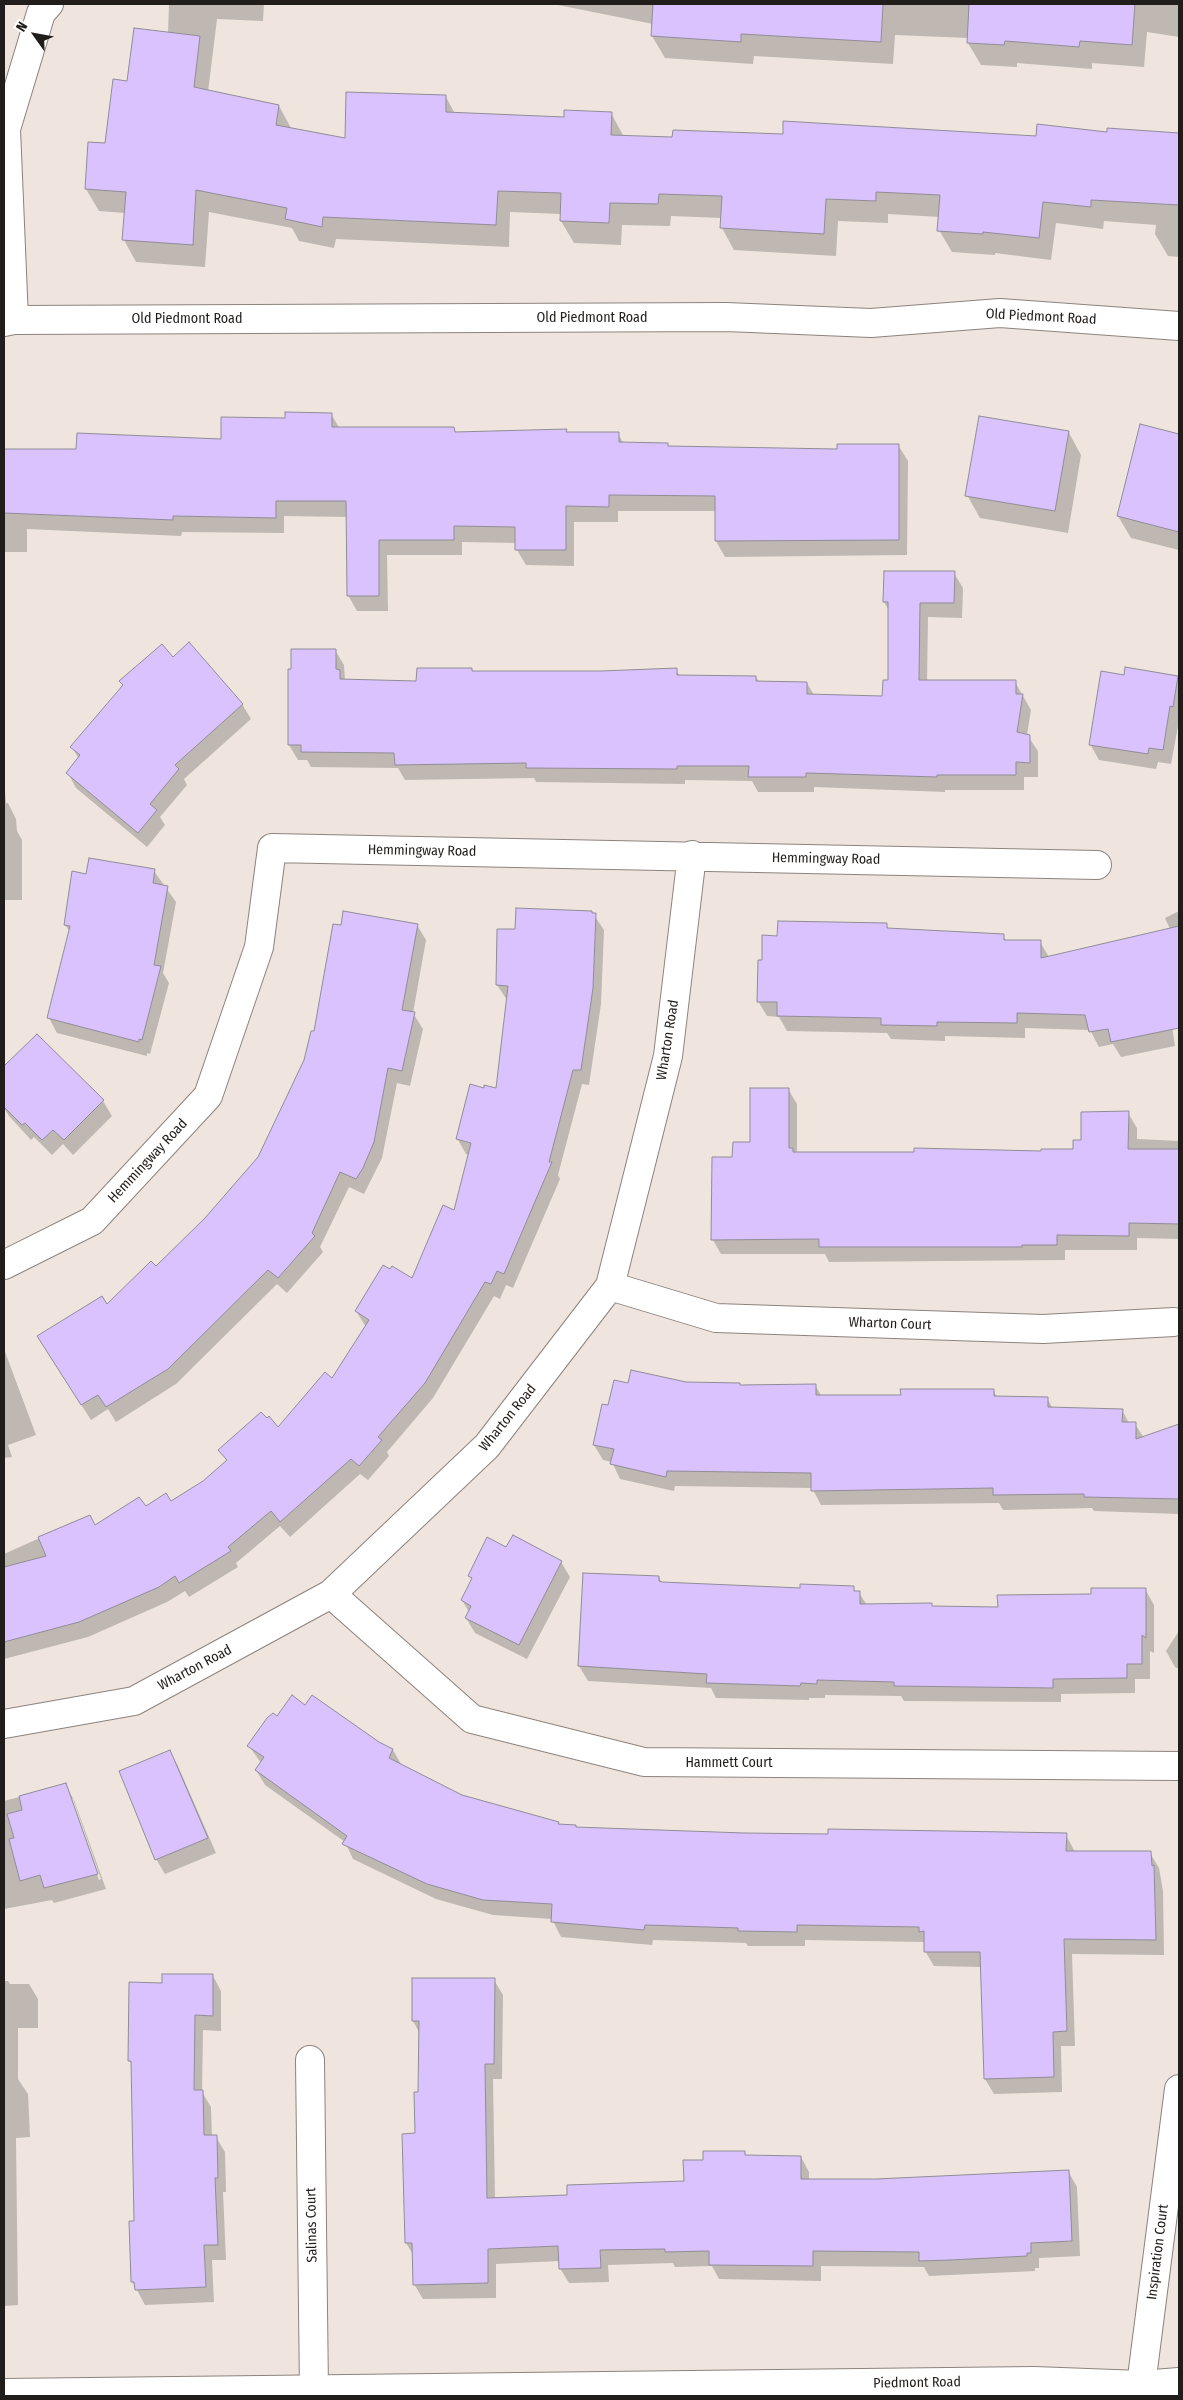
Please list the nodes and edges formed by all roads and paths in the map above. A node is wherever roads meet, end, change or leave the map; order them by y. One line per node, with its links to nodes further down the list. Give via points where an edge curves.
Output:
1 (50, 4): 2 (street, via 42,12 6,129)
2 (7, 320): 3 (street, Old Piedmont Road, via 726,317 871,323 1000,313)
3 (1179, 326)
4 (692, 855): 5 (street, Hemmingway Road); 6 (street, Hemmingway Road, via 272,848 259,947 208,1096 92,1221); 7 (street, Wharton Road, via 668,1056)
5 (1097, 865)
6 (4, 1265)
7 (610, 1286): 8 (street, Wharton Court, via 716,1318 1043,1329); 9 (street, Wharton Road, via 487,1446)
8 (1174, 1322)
9 (331, 1594): 10 (street, Wharton Road, via 134,1701); 11 (street, Hammett Court, via 472,1719 644,1762)
10 (4, 1724)
11 (1179, 1766)
12 (310, 2060): 17 (street, Salinas Court)
13 (1179, 2089): 16 (street, Inspiration Court)
14 (1179, 2382): 16 (street, Piedmont Road)
15 (901, 2390): 16 (street, Piedmont Road, via 1034,2381); 17 (street, Piedmont Road)
16 (1153, 2390)
17 (314, 2391): 18 (street, Piedmont Road)
18 (4, 2394)

